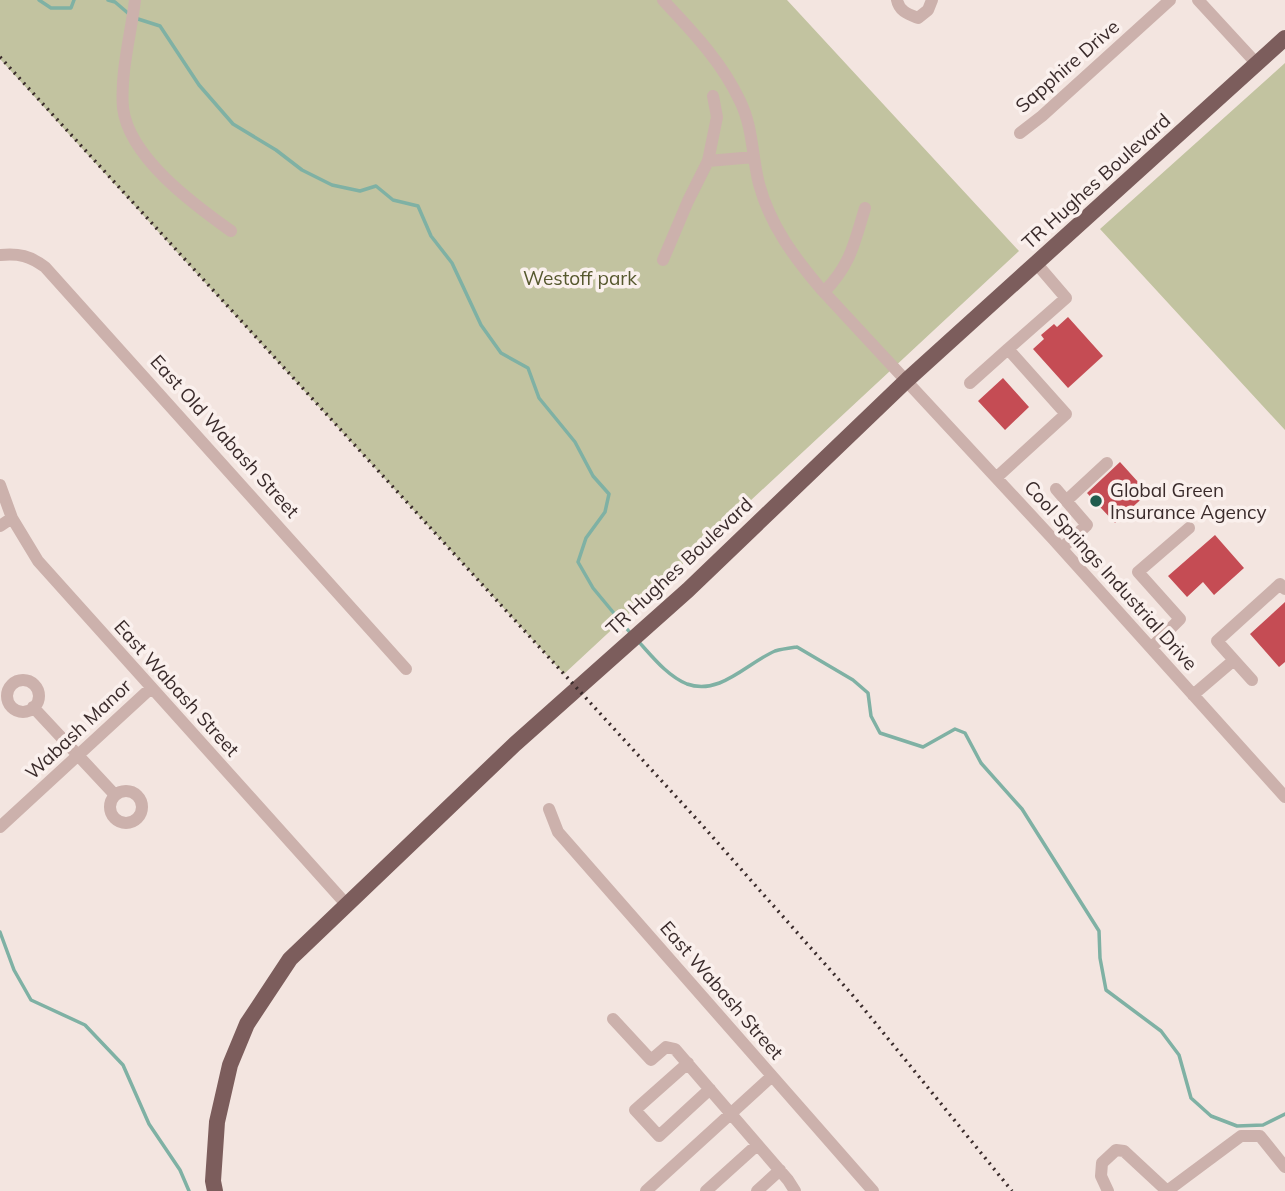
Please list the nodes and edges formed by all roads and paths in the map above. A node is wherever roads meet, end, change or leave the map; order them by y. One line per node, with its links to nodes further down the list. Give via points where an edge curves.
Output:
1 (663, 0): 11 (street, Cool Springs Industrial Drive, via 729,78 742,104)
2 (897, 0): 3 (street, via 904,12 918,18)
3 (932, 0)
4 (1170, 0): 10 (street, Sapphire Drive)
5 (1198, 0): 8 (street)
6 (134, 5): 14 (street, via 123,106 128,128 159,171)
7 (1285, 38): 8 (main road, TR Hughes Boulevard)
8 (1257, 64): 17 (main road, TR Hughes Boulevard)
9 (713, 96): 12 (street, via 718,117)
10 (1020, 133)
11 (754, 158): 12 (street); 18 (street, Cool Springs Industrial Drive, via 774,223 792,254)
12 (708, 161): 16 (street)
13 (865, 208): 18 (street, via 849,260)
14 (231, 231)
15 (0, 255): 34 (street, East Old Wabash Street, via 32,257 45,267)
16 (663, 260)
17 (1036, 263): 19 (street, via 1066,298); 20 (main road, TR Hughes Boulevard)
18 (824, 292): 20 (street, Cool Springs Industrial Drive)
19 (1008, 349): 21 (street); 23 (street, via 1066,414)
20 (907, 380): 23 (street, Cool Springs Industrial Drive); 44 (main road, TR Hughes Boulevard, via 688,590 515,744)
21 (970, 383)
22 (1107, 463): 26 (street)
23 (997, 477): 30 (street, Cool Springs Industrial Drive)
24 (0, 485): 27 (street, East Wabash Street)
25 (1056, 489): 26 (street)
26 (1066, 501): 30 (street, via 1087,525)
27 (12, 518): 28 (street); 36 (street, East Wabash Street, via 38,561)
28 (0, 526)
29 (1189, 527): 32 (street, via 1139,572 1180,620)
30 (1062, 548): 32 (street, Cool Springs Industrial Drive)
31 (1285, 589): 33 (street, via 1280,584 1217,641)
32 (1151, 648): 37 (street, Cool Springs Industrial Drive)
33 (1234, 660): 35 (street); 37 (street)
34 (406, 669)
35 (1252, 680)
36 (151, 688): 39 (street, Wabash Manor); 44 (street, East Wabash Street)
37 (1193, 695): 41 (street, Cool Springs Industrial Drive)
38 (33, 707): 39 (street)
39 (78, 756): 40 (street); 43 (street, Wabash Manor)
40 (115, 794)
41 (1285, 797)
42 (549, 809): 47 (street, East Wabash Street, via 558,832)
43 (0, 827)
44 (346, 904): 53 (main road, TR Hughes Boulevard, via 290,959 247,1024 230,1065 217,1122)
45 (613, 1019): 46 (street, via 651,1060 671,1047)
46 (688, 1063): 48 (street); 48 (street, via 635,1110 659,1136)
47 (772, 1076): 49 (street); 58 (street, East Wabash Street)
48 (710, 1090): 49 (street)
49 (730, 1114): 50 (street); 54 (street)
50 (757, 1145): 52 (street); 55 (street)
51 (1285, 1167): 59 (street, via 1260,1136 1241,1136 1167,1191 1124,1151 1116,1150 1102,1163 1101,1177)
52 (780, 1170): 56 (street); 57 (street)
53 (215, 1191)
54 (646, 1191)
55 (706, 1191)
56 (757, 1191)
57 (795, 1191)
58 (873, 1191)
59 (1108, 1191)

